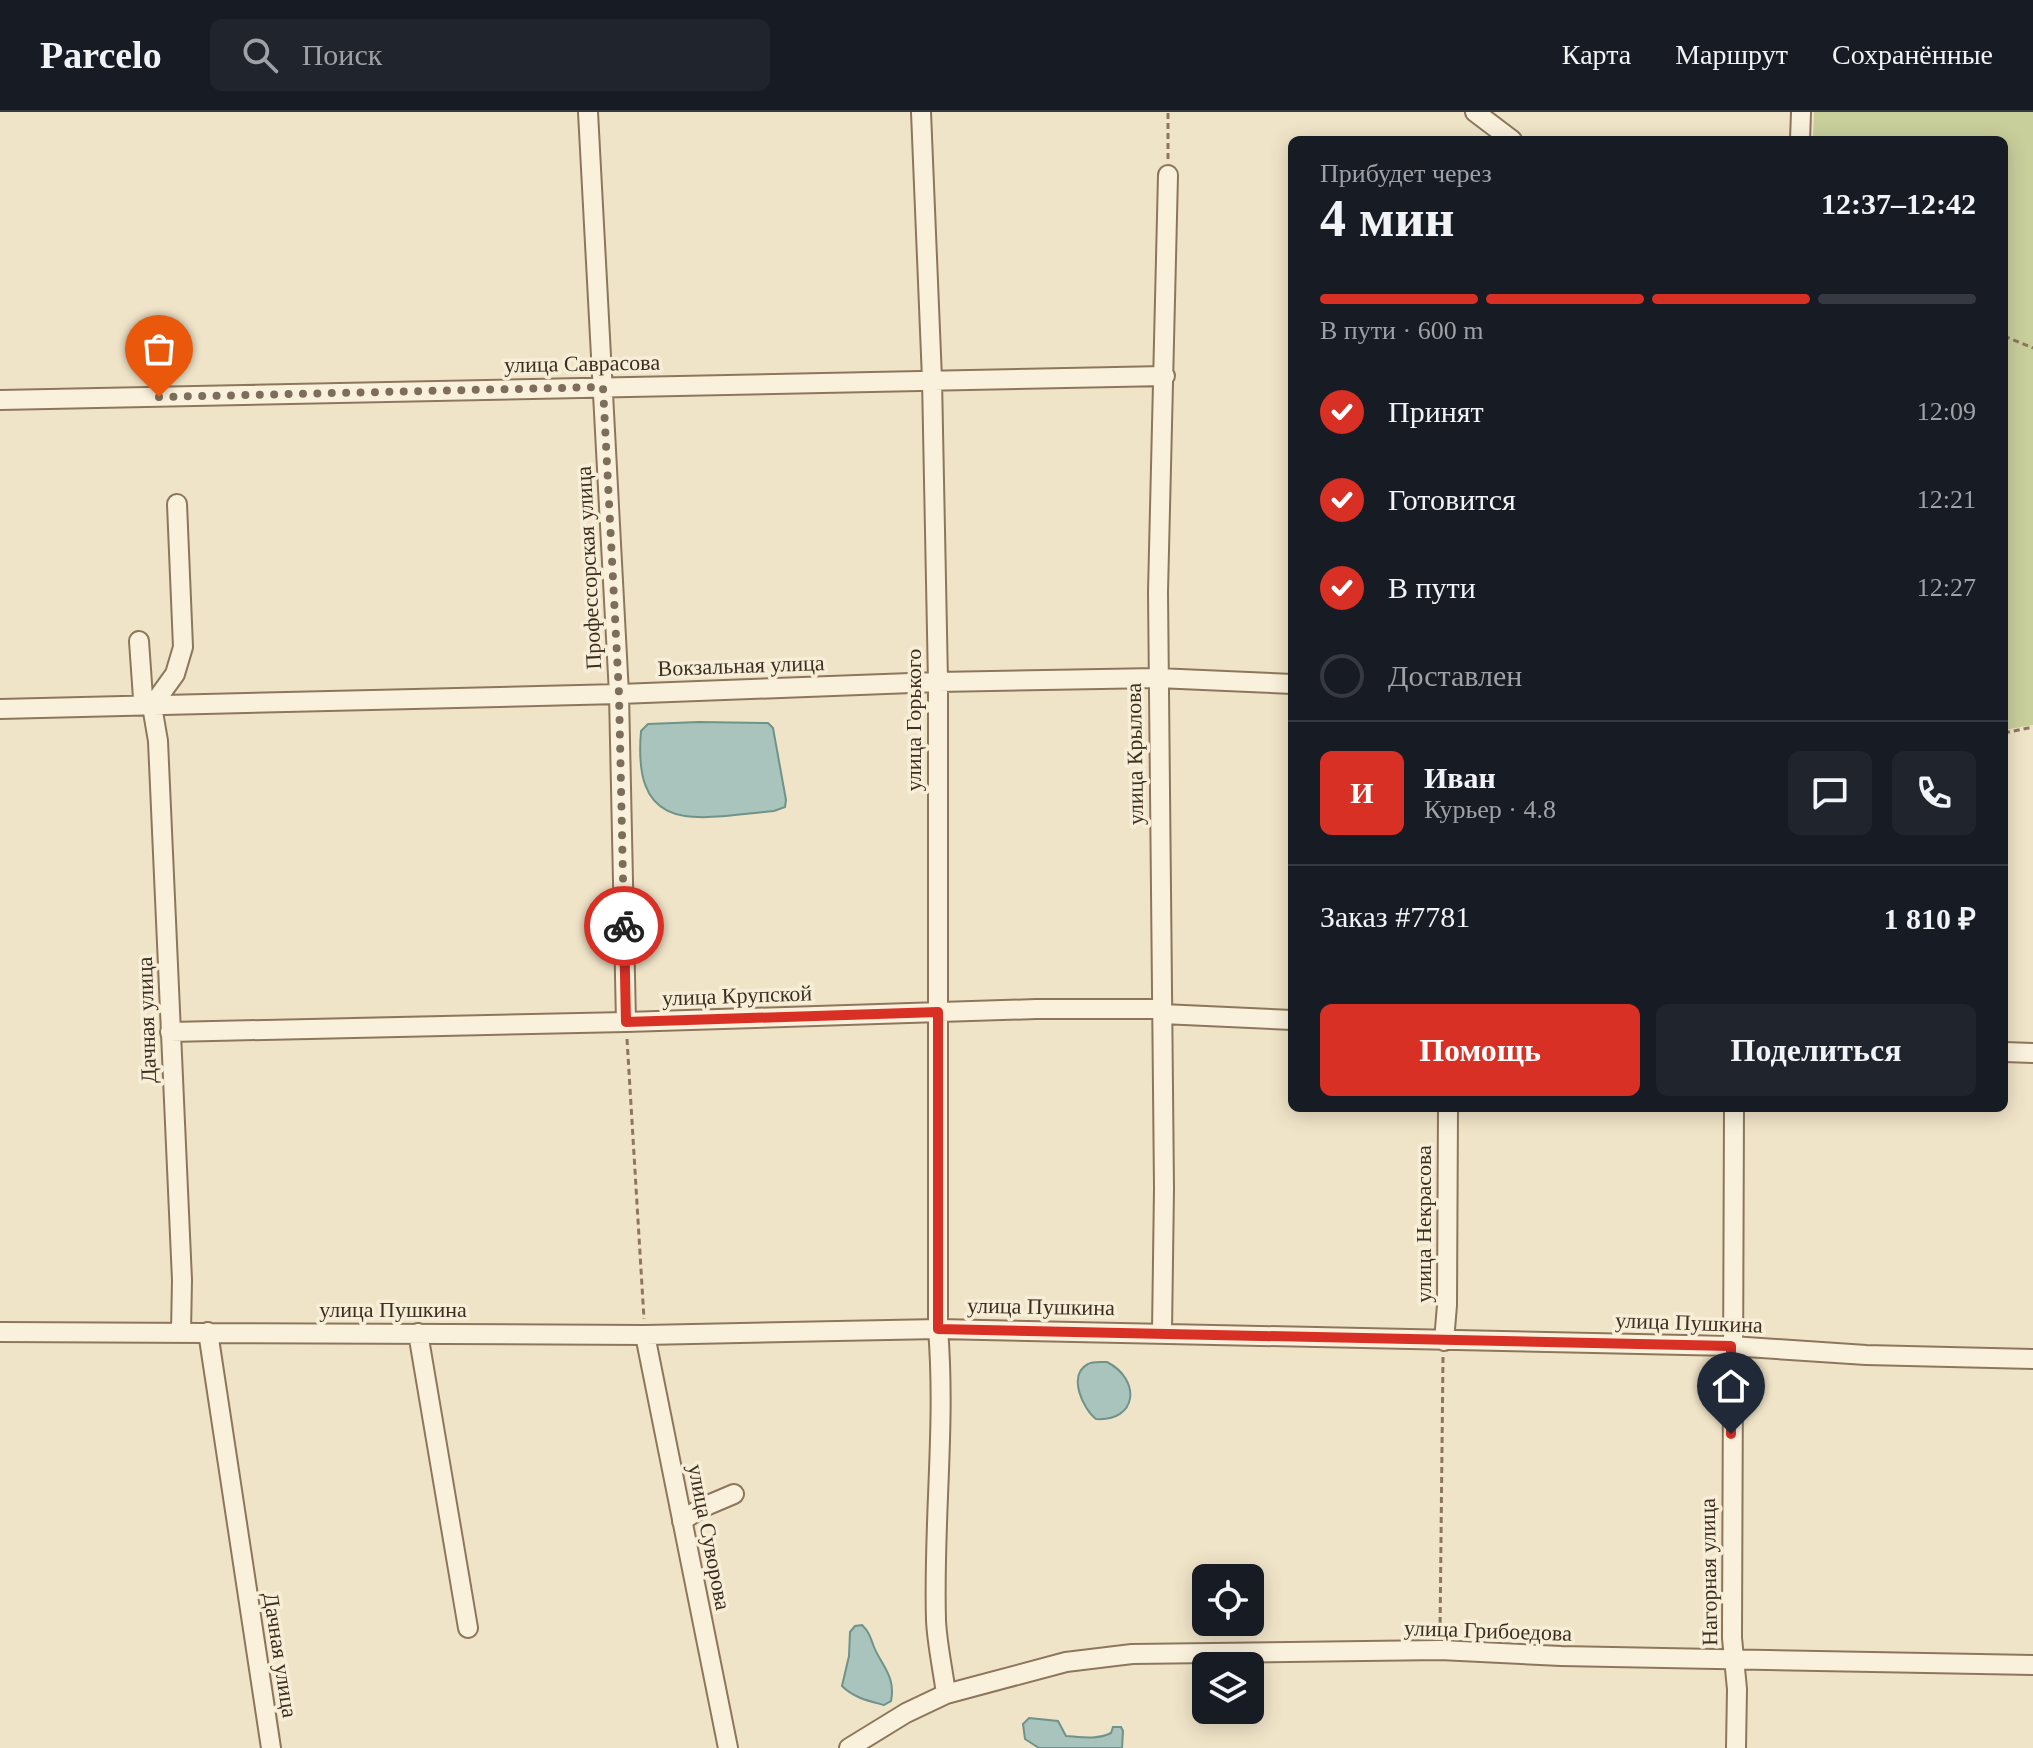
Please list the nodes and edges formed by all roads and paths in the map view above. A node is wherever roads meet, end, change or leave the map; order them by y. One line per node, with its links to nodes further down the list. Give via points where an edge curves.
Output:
1 (588, 112): 13 (street, Профессорская улица)
2 (921, 112): 12 (street, улица Горького)
3 (1168, 112): 8 (path)
4 (1475, 112): 6 (street)
5 (1801, 112): 7 (street)
6 (1507, 136)
7 (1800, 136)
8 (1168, 175): 11 (street, улица Крылова)
9 (2008, 338): 10 (path)
10 (2033, 348)
11 (1165, 376): 12 (street, улица Саврасова); 17 (street, улица Крылова)
12 (932, 379): 13 (street, улица Саврасова); 18 (street, улица Горького)
13 (603, 387): 14 (street, улица Саврасова); 20 (street, Профессорская улица)
14 (0, 400)
15 (177, 504): 21 (street, via 183,647 175,674)
16 (139, 641): 21 (street, Дачная улица, via 143,698)
17 (1157, 678): 18 (street, Вокзальная улица); 19 (street, Вокзальная улица); 25 (street, улица Крылова)
18 (938, 682): 20 (street, Вокзальная улица); 26 (street, улица Горького)
19 (1288, 684)
20 (619, 694): 21 (street, Вокзальная улица); 28 (street, Профессорская улица)
21 (152, 706): 22 (street, Вокзальная улица); 29 (street, Дачная улица, via 158,741)
22 (0, 709)
23 (2033, 727): 24 (path)
24 (2008, 732)
25 (1162, 1011): 26 (street, улица Крупской); 27 (street, улица Крупской); 38 (street, улица Крылова)
26 (938, 1012): 28 (street, улица Крупской); 34 (street, улица Горького)
27 (1288, 1020)
28 (626, 1022): 29 (street, улица Крупской); 40 (path)
29 (170, 1032): 36 (street, Дачная улица)
30 (2008, 1052): 31 (street)
31 (2033, 1053)
32 (1448, 1112): 41 (street, улица Некрасова)
33 (1734, 1112): 42 (street, Нагорная улица)
34 (938, 1329): 38 (street, улица Пушкина); 40 (street, улица Пушкина); 50 (street, улица Горького, via 936,1623)
35 (0, 1332): 36 (street, улица Пушкина)
36 (181, 1332): 37 (street, улица Пушкина)
37 (208, 1332): 39 (street, улица Пушкина); 51 (street, Дачная улица)
38 (1162, 1332): 41 (street, улица Пушкина)
39 (418, 1333): 40 (street, улица Пушкина); 46 (street)
40 (645, 1335): 45 (street, улица Суворова)
41 (1444, 1341): 42 (street, улица Пушкина); 47 (path)
42 (1731, 1346): 43 (street, улица Пушкина); 48 (street, Нагорная улица)
43 (2033, 1359)
44 (734, 1494): 45 (street)
45 (682, 1521): 52 (street, улица Суворова)
46 (468, 1628)
47 (1440, 1650): 48 (street, улица Грибоедова); 50 (street, улица Грибоедова, via 1132,1654 1066,1662)
48 (1734, 1661): 49 (street, улица Грибоедова); 54 (street, Нагорная улица)
49 (2033, 1665)
50 (946, 1694): 53 (street, улица Грибоедова)
51 (271, 1748)
52 (728, 1748)
53 (849, 1748)
54 (1736, 1748)

